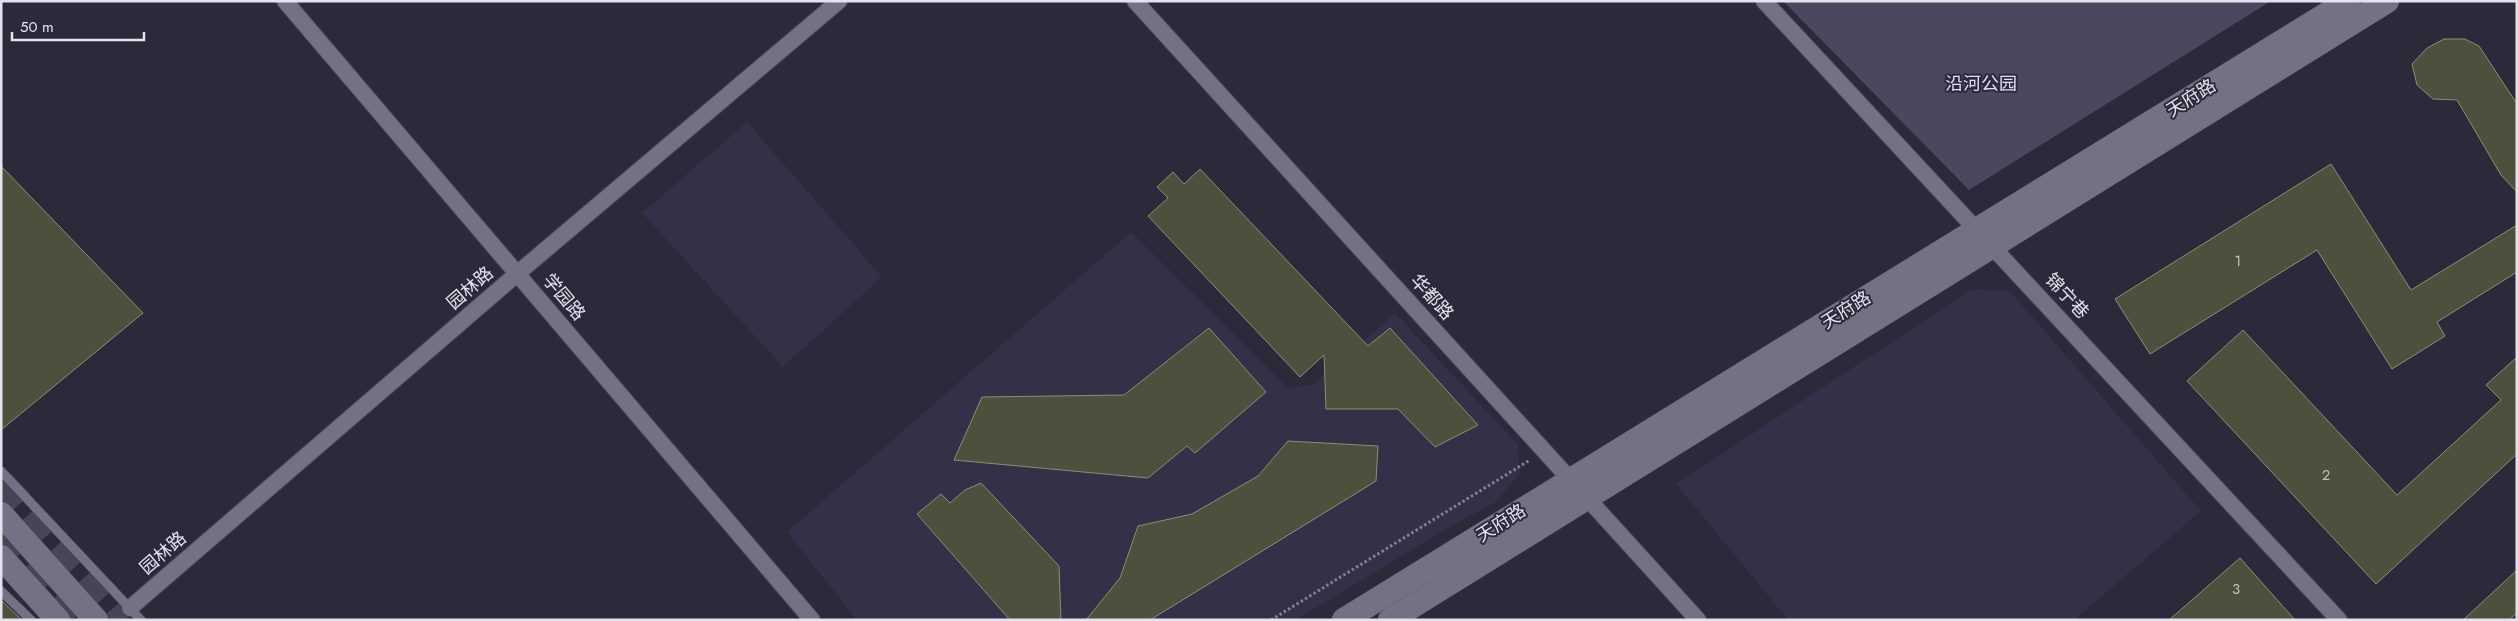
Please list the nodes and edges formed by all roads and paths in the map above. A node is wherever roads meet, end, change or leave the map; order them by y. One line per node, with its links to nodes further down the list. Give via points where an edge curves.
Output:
1 (285, 1): 8 (street, 学园路)
2 (839, 1): 8 (street, 园林路)
3 (1135, 1): 9 (street, 华都路)
4 (1764, 1): 7 (street, 锦宁巷)
5 (2348, 1): 7 (street, 天府路)
6 (2387, 1): 7 (street, 天府路)
7 (1985, 238): 11 (street, 天府路); 12 (street, 天府路); 25 (street, 锦宁巷)
8 (518, 273): 16 (street, 园林路); 20 (street, 学园路)
9 (1545, 450): 11 (street, 华都路); 21 (path)
10 (1, 471): 16 (lane)
11 (1571, 480): 12 (street, 华都路); 22 (street, 天府路)
12 (1588, 499): 23 (street, 天府路); 24 (street, 华都路)
13 (1, 514): 19 (street)
14 (1, 557): 18 (street)
15 (1, 591): 17 (lane)
16 (135, 614)
17 (31, 620)
18 (58, 620)
19 (96, 620)
20 (812, 620)
21 (1271, 620)
22 (1344, 620)
23 (1390, 620)
24 (1698, 620)
25 (2339, 620)

